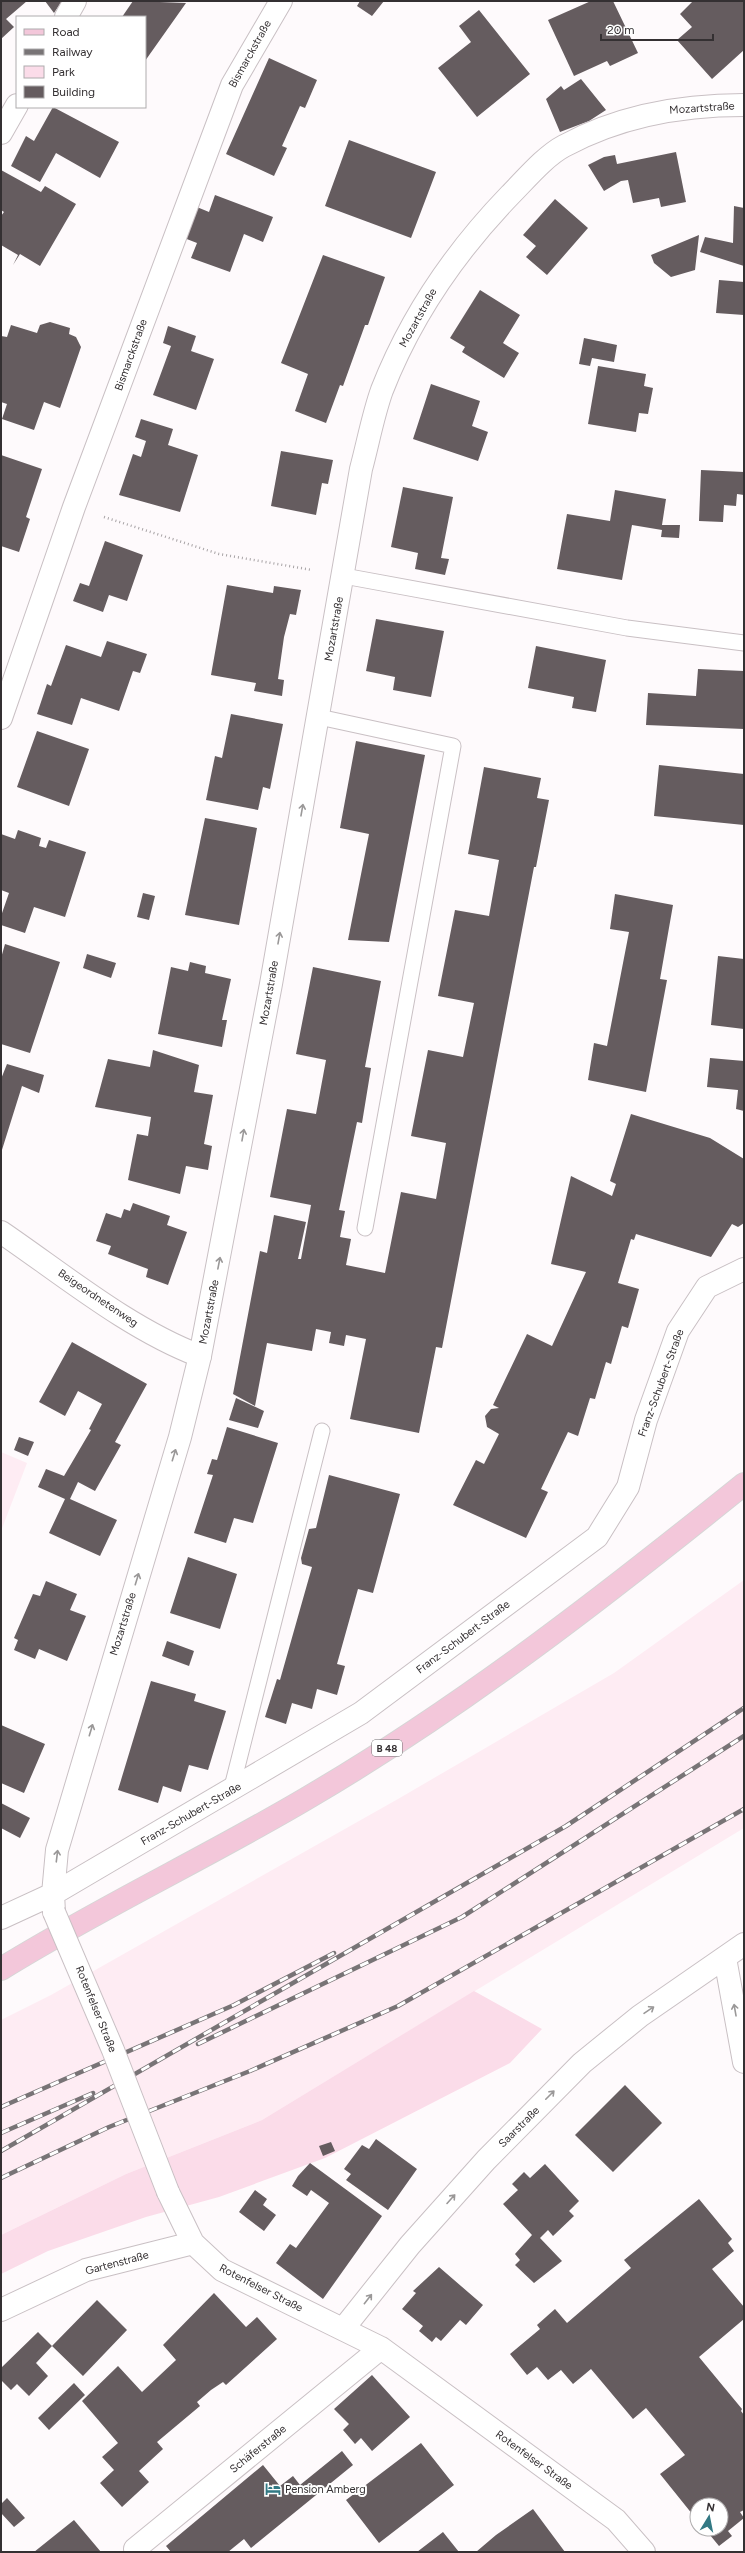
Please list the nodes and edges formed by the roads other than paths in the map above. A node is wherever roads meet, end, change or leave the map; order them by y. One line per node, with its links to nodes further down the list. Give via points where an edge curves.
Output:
1 (75, 1): 3 (street)
2 (281, 1): 10 (street, Bismarckstraße, via 232,85 74,507)
3 (67, 16)
4 (16, 106): 6 (street)
5 (744, 106): 7 (street, Mozartstraße, via 671,109 622,121 562,147 484,222 443,273 409,330 382,391 361,469)
6 (1, 133)
7 (344, 576): 8 (lane, via 627,628); 9 (street, Mozartstraße)
8 (744, 643)
9 (319, 717): 11 (lane, via 453,746); 14 (street, Mozartstraße, one-way to 9, via 225,1233)
10 (1, 718)
11 (365, 1228)
12 (1, 1232): 14 (street, Beigeordnetenweg, via 142,1328 171,1345)
13 (744, 1269): 17 (street, Franz-Schubert-Straße, via 707,1287 678,1331 646,1420 628,1487 597,1537 361,1713)
14 (200, 1356): 18 (street, Mozartstraße, one-way to 14, via 57,1850 180,1437)
15 (322, 1431): 17 (lane)
16 (744, 1484): 22 (main road, B 48, via 629,1577 522,1658 427,1723 310,1797)
17 (231, 1791): 18 (street, Franz-Schubert-Straße)
18 (53, 1903): 19 (street); 24 (street, Rotenfelser Straße, bridge, via 168,2192)
19 (1, 1918)
20 (744, 1944): 21 (street, Saarstraße)
21 (725, 1958): 23 (street, one-way to 21); 26 (street, Saarstraße, one-way to 21, via 410,2245 486,2160 582,2064 640,2016)
22 (1, 1969)
23 (744, 2062)
24 (193, 2244): 25 (street, Gartenstraße, via 86,2270); 26 (street, Rotenfelser Straße, via 222,2270)
25 (1, 2310)
26 (344, 2329): 27 (street, Rotenfelser Straße)
27 (381, 2348): 28 (street, Schäferstraße); 29 (street, Rotenfelser Straße, via 616,2520)
28 (135, 2549)
29 (644, 2552)

